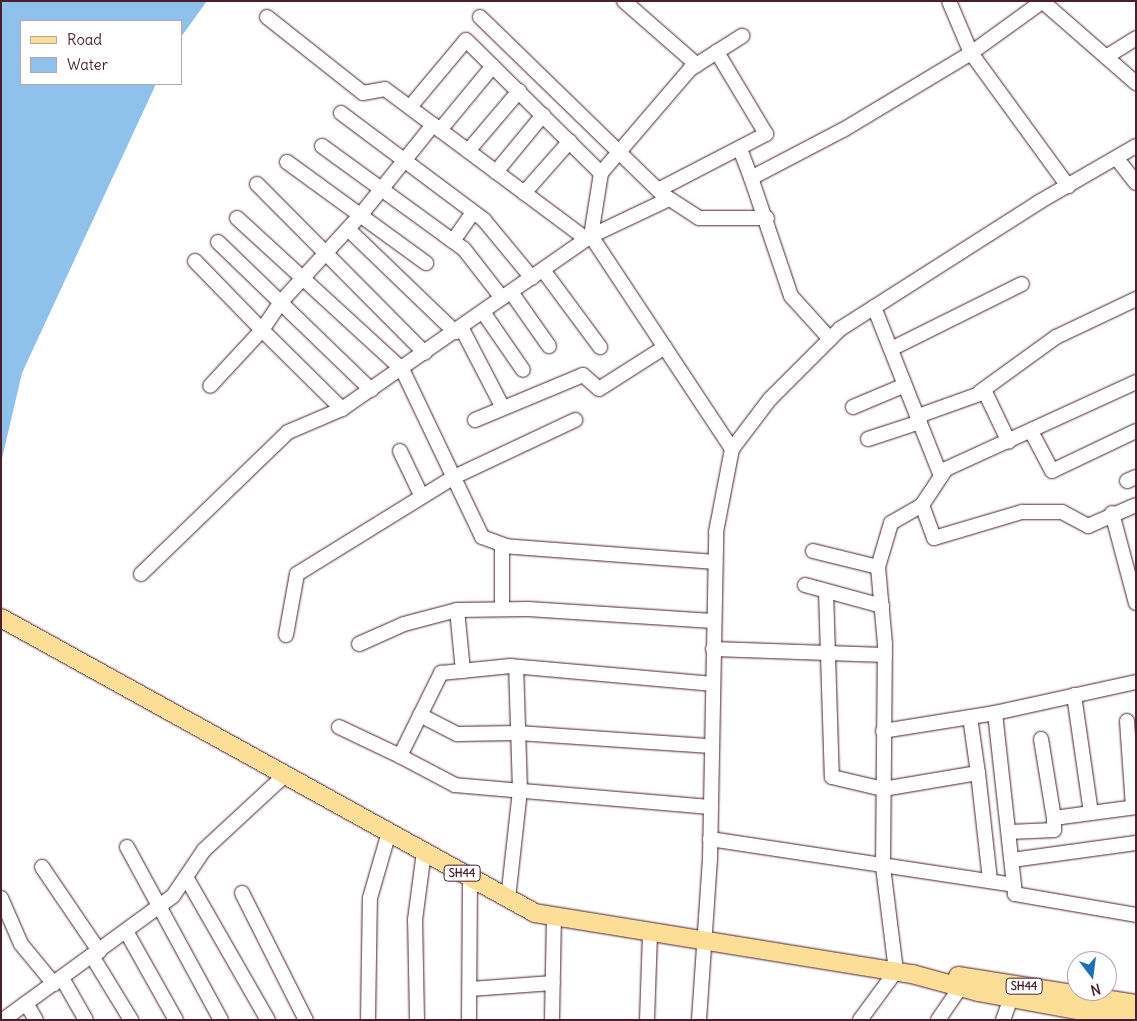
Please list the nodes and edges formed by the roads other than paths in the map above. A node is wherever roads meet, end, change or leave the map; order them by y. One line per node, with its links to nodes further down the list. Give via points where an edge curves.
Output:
1 (624, 1): 11 (street)
2 (950, 1): 9 (street)
3 (1042, 1): 9 (street); 10 (street)
4 (267, 17): 15 (street, via 363,93 385,89)
5 (480, 17): 24 (street)
6 (742, 36): 8 (street)
7 (1136, 38): 10 (street)
8 (718, 52): 11 (street); 22 (street, via 765,129 764,136)
9 (971, 53): 30 (street, via 843,130); 33 (street)
10 (1106, 57): 13 (street)
11 (697, 65): 24 (street)
12 (493, 66): 14 (street); 15 (street, via 466,40); 18 (street)
13 (1136, 83)
14 (519, 91): 17 (street); 23 (street)
15 (410, 107): 18 (street)
16 (341, 114): 25 (street)
17 (542, 115): 19 (street); 28 (street)
18 (436, 127): 23 (street); 25 (street)
19 (570, 141): 29 (street); 35 (street)
20 (322, 146): 34 (street)
21 (1136, 146): 26 (street)
22 (740, 149): 30 (street); 36 (street)
23 (468, 151): 28 (street)
24 (620, 152): 29 (street); 36 (street)
25 (404, 160): 34 (street); 37 (street)
26 (1118, 160): 31 (street); 33 (street)
27 (287, 162): 38 (street)
28 (496, 172): 35 (street)
29 (601, 173): 42 (street)
30 (751, 178): 40 (street)
31 (1136, 183)
32 (257, 184): 45 (street)
33 (1068, 186): 54 (street)
34 (381, 189): 38 (street); 43 (street)
35 (524, 193): 42 (street)
36 (663, 195): 40 (street, via 700,218); 42 (street)
37 (473, 212): 43 (street); 48 (street)
38 (360, 215): 41 (street); 47 (street)
39 (237, 218): 49 (street)
40 (767, 218): 58 (street, via 791,296)
41 (348, 229): 45 (street); 57 (street)
42 (588, 238): 48 (street); 61 (street)
43 (453, 241): 51 (street)
44 (218, 242): 53 (street)
45 (326, 252): 49 (street); 63 (street)
46 (195, 261): 56 (street)
47 (426, 263)
48 (537, 274): 51 (street); 60 (street)
49 (303, 277): 53 (street); 64 (street)
50 (1022, 284): 62 (street)
51 (507, 295): 55 (street); 59 (street)
52 (1136, 299): 70 (street, via 1056,337)
53 (280, 303): 56 (street); 69 (street)
54 (874, 307): 58 (street); 62 (street)
55 (483, 312): 57 (street); 65 (street)
56 (262, 330): 68 (street); 73 (street)
57 (458, 330): 63 (street); 72 (street)
58 (830, 339): 81 (street, via 770,399)
59 (549, 346)
60 (600, 347)
61 (665, 347): 72 (street, via 599,389 583,375); 81 (street)
62 (891, 349): 67 (street)
63 (425, 353): 64 (street)
64 (402, 369): 69 (street); 84 (street)
65 (523, 370)
66 (1136, 382): 78 (street)
67 (905, 385): 71 (street); 74 (street)
68 (210, 386)
69 (371, 390): 73 (street)
70 (980, 392): 74 (street); 80 (street, via 987,394)
71 (852, 407)
72 (503, 408): 75 (street)
73 (342, 409): 93 (street, via 288,432)
74 (919, 419): 79 (street); 83 (street)
75 (474, 420)
76 (575, 420): 84 (street)
77 (1136, 431): 78 (street, via 1052,471)
78 (1032, 433): 80 (street)
79 (868, 439)
80 (1009, 442): 83 (street, via 946,469)
81 (732, 450): 91 (street, via 716,532)
82 (400, 451): 85 (street)
83 (941, 476): 86 (street)
84 (454, 477): 85 (street); 89 (street, via 482,537)
85 (421, 495): 102 (street, via 297,574)
86 (922, 505): 88 (street, via 934,538 1022,512 1062,512 1088,526); 92 (street, via 891,523)
87 (1136, 505): 88 (street)
88 (1112, 514): 96 (street)
89 (507, 546): 91 (street); 98 (street, via 502,546)
90 (813, 551): 92 (street)
91 (715, 562): 101 (street)
92 (878, 567): 97 (street)
93 (141, 574)
94 (804, 585): 95 (street)
95 (826, 591): 97 (street); 105 (street)
96 (1136, 603)
97 (882, 606): 106 (street)
98 (502, 609): 99 (street); 101 (street)
99 (457, 610): 103 (street, via 404,624); 108 (street)
100 (1, 618): 123 (main road, SH44)
101 (713, 621): 104 (street)
102 (286, 635)
103 (359, 644)
104 (713, 649): 105 (street); 110 (street)
105 (828, 653): 106 (street); 124 (street, via 832,777)
106 (885, 655): 117 (street)
107 (516, 667): 108 (street); 110 (street); 118 (street)
108 (462, 671): 113 (street, via 441,673)
109 (1136, 682): 111 (street)
110 (712, 684): 120 (street)
111 (1074, 695): 112 (street); 128 (street)
112 (995, 713): 114 (street); 131 (street)
113 (420, 715): 118 (street, via 457,734); 121 (street)
114 (970, 717): 117 (street); 122 (street)
115 (1127, 721): 127 (street)
116 (339, 727): 121 (street)
117 (883, 731): 124 (street)
118 (518, 732): 120 (street); 125 (street)
119 (1041, 739): 129 (street)
120 (711, 746): 126 (street)
121 (400, 756): 125 (street, via 455,785)
122 (978, 773): 124 (street); 142 (street)
123 (285, 775): 130 (main road, SH44); 140 (street, via 204,850)
124 (883, 790): 138 (street)
125 (520, 791): 126 (street); 146 (street)
126 (710, 807): 132 (street)
127 (1135, 807): 128 (street)
128 (1091, 813): 129 (street)
129 (1054, 824): 131 (street); 136 (street)
130 (389, 832): 135 (main road, SH44); 172 (street, via 370,898)
131 (1009, 832): 137 (street)
132 (710, 839): 138 (street); 152 (street)
133 (1136, 843): 136 (street)
134 (127, 847): 147 (street)
135 (424, 852): 141 (main road, SH44); 173 (street, via 415,920)
136 (1057, 854): 137 (street)
137 (1012, 860): 143 (street)
138 (883, 862): 142 (street); 154 (street)
139 (42, 867): 153 (street)
140 (186, 877): 147 (street, via 173,896); 170 (street)
141 (470, 878): 146 (main road, SH44); 158 (street)
142 (990, 880): 143 (street)
143 (1014, 884): 148 (street, via 1015,894)
144 (242, 893): 171 (street)
145 (1, 898): 155 (street, via 21,944)
146 (508, 899): 149 (main road, SH44, via 535,913)
147 (157, 908): 150 (street); 169 (street)
148 (1136, 915)
149 (554, 916): 151 (main road, SH44); 157 (street)
150 (126, 931): 153 (street); 168 (street)
151 (650, 932): 152 (main road, SH44); 176 (street)
152 (704, 941): 154 (main road, SH44); 177 (street)
153 (96, 953): 155 (street); 167 (street)
154 (904, 973): 156 (main road, SH44); 178 (street)
155 (58, 981): 160 (street); 166 (street)
156 (964, 982): 159 (main road, SH44); 161 (main road, SH44); 179 (street)
157 (552, 983): 158 (street); 175 (street)
158 (470, 989): 174 (street)
159 (1011, 998): 162 (main road, SH44); 180 (street)
160 (26, 1003): 164 (street); 165 (street)
161 (1136, 1004)
162 (1056, 1013): 163 (main road, SH44)
163 (1126, 1019)
164 (3, 1020)
165 (36, 1020)
166 (86, 1020)
167 (131, 1020)
168 (176, 1020)
169 (220, 1020)
170 (268, 1020)
171 (306, 1020)
172 (368, 1020)
173 (417, 1020)
174 (469, 1020)
175 (552, 1020)
176 (647, 1020)
177 (699, 1020)
178 (860, 1020)
179 (938, 1020)
180 (1003, 1020)

